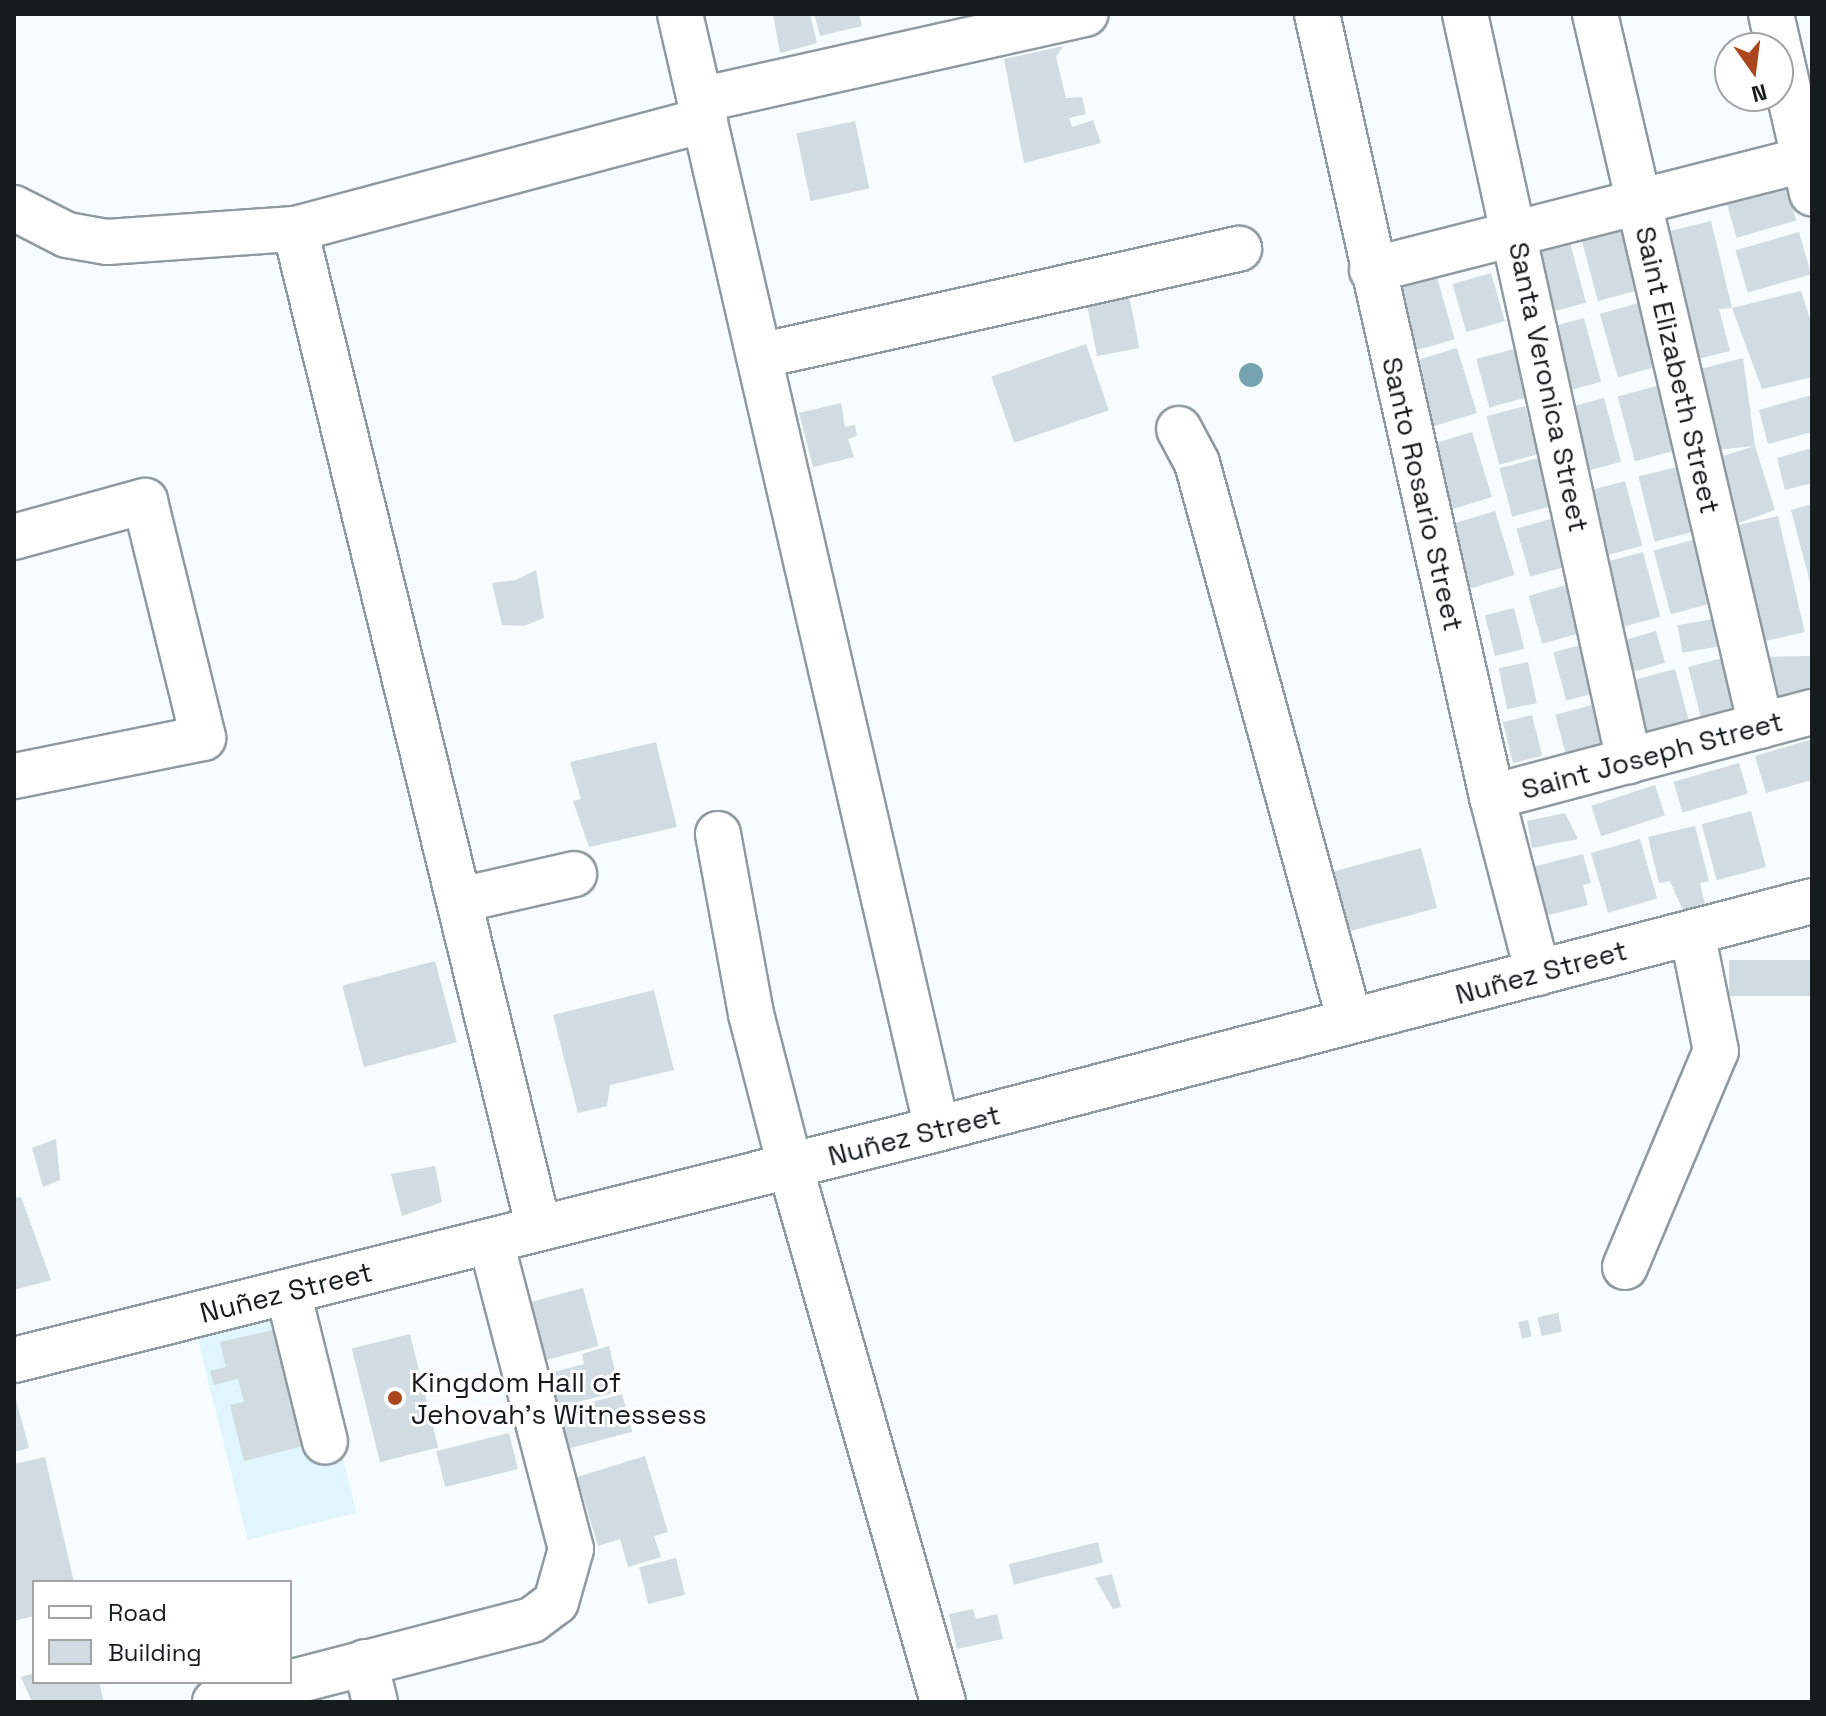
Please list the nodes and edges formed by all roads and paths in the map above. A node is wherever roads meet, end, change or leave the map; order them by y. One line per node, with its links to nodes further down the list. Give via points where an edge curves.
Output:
1 (680, 14): 7 (street)
2 (1086, 14): 7 (street)
3 (1317, 14): 14 (street, Santo Rosario Street)
4 (1465, 14): 12 (street, Santa Veronica Street)
5 (1595, 14): 9 (street, Saint Elizabeth Street)
6 (1771, 14): 8 (street)
7 (702, 110): 11 (street); 15 (street)
8 (1809, 170): 9 (street)
9 (1639, 202): 12 (street); 19 (street, Saint Elizabeth Street)
10 (14, 208): 11 (street, via 67,235 107,242)
11 (295, 229): 25 (street)
12 (1516, 234): 14 (street); 20 (street, Santa Veronica Street)
13 (1239, 249): 15 (street)
14 (1372, 270): 22 (street, Santo Rosario Street)
15 (759, 356): 30 (street)
16 (1179, 429): 29 (street, via 1197,463)
17 (14, 537): 21 (street, via 145,501 203,738)
18 (1812, 712): 19 (street, Saint Joseph Street)
19 (1761, 726): 20 (street, Saint Joseph Street)
20 (1629, 761): 22 (street, Saint Joseph Street)
21 (14, 776)
22 (1492, 797): 28 (street, Santo Rosario Street)
23 (718, 834): 31 (street, via 751,1014)
24 (574, 874): 25 (street)
25 (460, 900): 32 (street)
26 (1812, 901): 27 (street, Nuñez Street)
27 (1692, 932): 28 (street, Nuñez Street); 34 (street, via 1716,1051)
28 (1538, 973): 29 (street, Nuñez Street)
29 (1350, 1021): 30 (street, Nuñez Street)
30 (937, 1129): 31 (street, Nuñez Street)
31 (790, 1166): 32 (street, Nuñez Street); 40 (street)
32 (539, 1229): 33 (street, Nuñez Street)
33 (491, 1241): 35 (street, Nuñez Street); 38 (street, via 571,1549 568,1569 556,1602 532,1620)
34 (1625, 1267)
35 (288, 1292): 36 (street, Nuñez Street); 37 (street)
36 (14, 1360)
37 (325, 1441)
38 (370, 1682): 39 (street)
39 (215, 1702)
40 (943, 1702)

